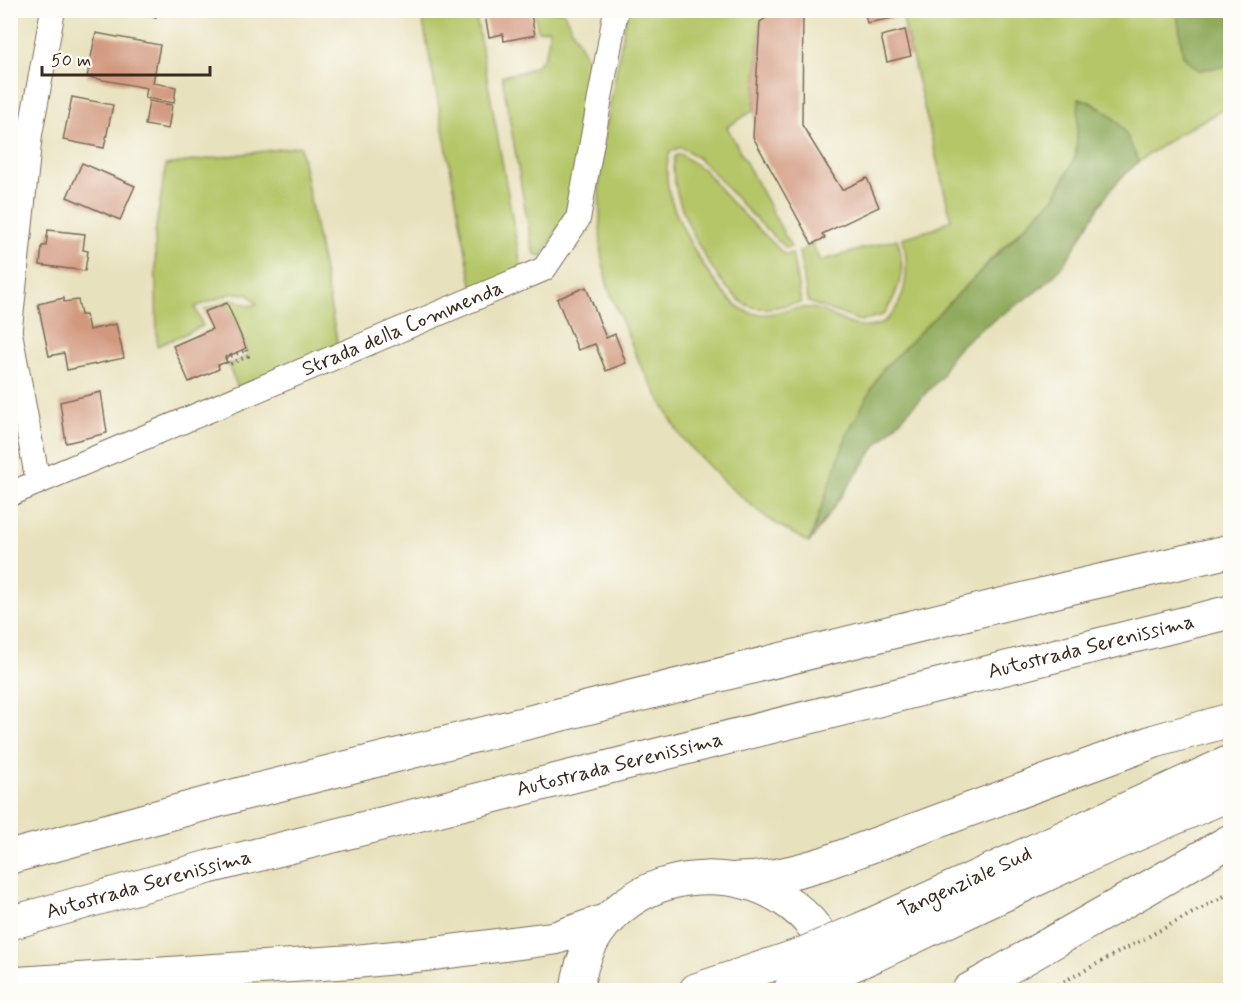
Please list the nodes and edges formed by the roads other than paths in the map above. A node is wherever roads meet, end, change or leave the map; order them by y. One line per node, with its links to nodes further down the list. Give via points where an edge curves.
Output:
1 (53, 10): 3 (street)
2 (616, 10): 6 (street, Strada della Commenda, via 578,219 544,269)
3 (20, 137): 4 (street)
4 (10, 327)
5 (10, 333): 6 (street)
6 (39, 482): 7 (street, Strada della Commenda)
7 (10, 494)
8 (1230, 551): 14 (highway, via 269,787)
9 (1230, 612): 17 (highway, Autostrada Serenissima, via 209,867)
10 (1230, 720): 15 (highway, via 1155,741 825,863 787,874)
11 (1230, 762): 18 (highway, Tangenziale Sud)
12 (1230, 794): 18 (highway, Tangenziale Sud, via 1086,856)
13 (1230, 841): 23 (highway)
14 (10, 857)
15 (736, 879): 16 (highway, via 702,876 668,883 636,897); 19 (highway, via 770,891 800,911 822,939 837,971)
16 (610, 919): 20 (highway, via 555,938 360,962); 21 (highway, via 590,947)
17 (10, 922)
18 (869, 941): 19 (highway, Tangenziale Sud, bridge)
19 (811, 980): 22 (highway, Tangenziale Sud)
20 (10, 984)
21 (577, 990)
22 (696, 990)
23 (969, 990)

